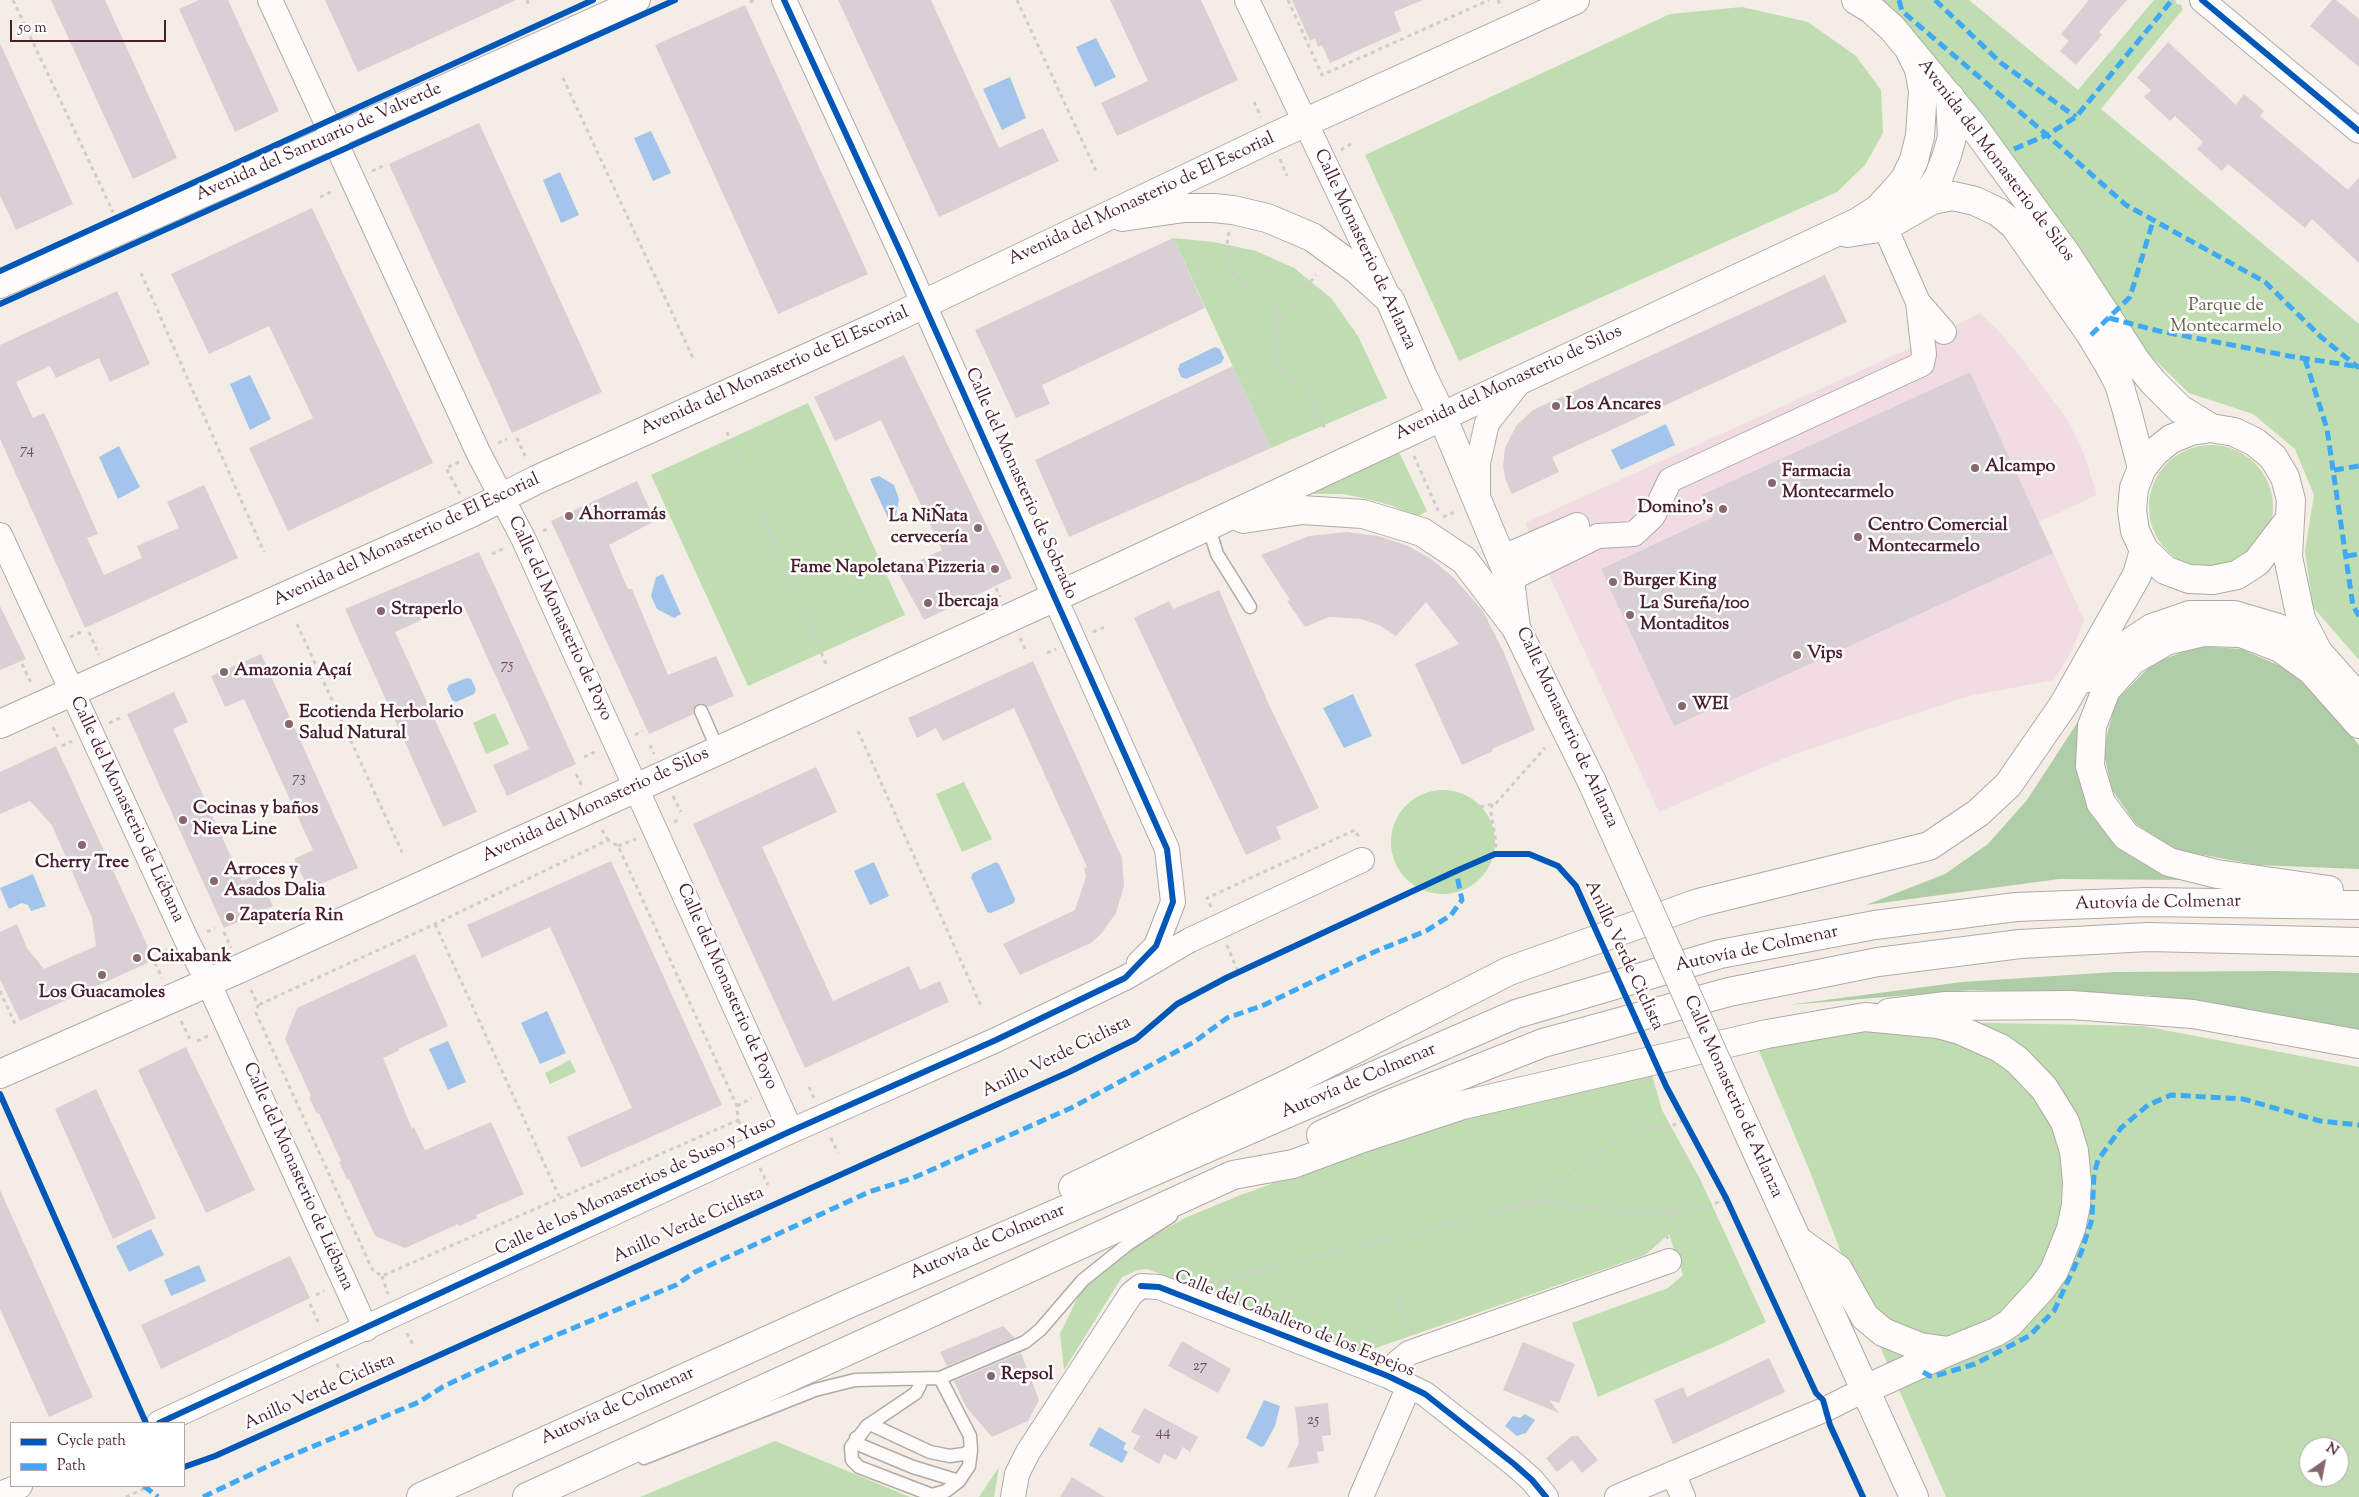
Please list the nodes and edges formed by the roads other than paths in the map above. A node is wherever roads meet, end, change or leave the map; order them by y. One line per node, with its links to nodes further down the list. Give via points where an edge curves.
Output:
1 (270, 0): 12 (street, Calle del Monasterio de Poyo)
2 (638, 0): 12 (street, Avenida del Santuario de Valverde)
3 (784, 0): 20 (street, Calle del Monasterio de Sobrado)
4 (1247, 0): 10 (street, Calle Monasterio de Arlanza)
5 (1574, 0): 10 (main road, Avenida del Monasterio de El Escorial)
6 (1856, 0): 8 (main road, via 1872,10)
7 (2202, 0): 11 (street)
8 (1908, 48): 9 (main road, Avenida del Monasterio de Silos); 16 (main road, Avenida del Monasterio de Silos, via 1919,69 1923,91 1920,136 1914,160 1905,179 1878,209)
9 (1950, 97): 13 (main road, via 1952,136 1948,155 1932,188); 24 (main road, Avenida del Monasterio de Silos, via 2064,252 2136,362 2166,397)
10 (1305, 123): 14 (main road, Avenida del Monasterio de El Escorial); 18 (street, Calle Monasterio de Arlanza)
11 (2359, 131)
12 (333, 136): 17 (street, Avenida del Santuario de Valverde); 26 (street, Calle del Monasterio de Poyo, via 478,452)
13 (1914, 209): 15 (main road, Avenida del Monasterio de Silos); 25 (main road, Avenida del Monasterio de Silos, via 1932,200 1953,196 1975,201 1998,212 2014,225 2109,365 2127,411)
14 (1096, 220): 18 (main road, via 1184,208 1234,210 1267,218 1312,237 1356,269); 20 (main road, Avenida del Monasterio de El Escorial)
15 (1885, 227): 16 (main road, Avenida del Monasterio de Silos); 19 (street)
16 (1829, 236): 22 (main road, Avenida del Monasterio de Silos)
17 (0, 286)
18 (1390, 300): 23 (main road, Calle Monasterio de Arlanza)
19 (1918, 302): 21 (street); 33 (street, via 1924,354 1922,364 1670,480 1653,516 1634,534 1598,536)
20 (923, 304): 26 (main road, Avenida del Monasterio de El Escorial, via 536,480); 34 (street, Calle del Monasterio de Sobrado)
21 (1944, 332)
22 (1524, 378): 23 (main road, Avenida del Monasterio de Silos); 27 (street, Calle Monasterio de Arlanza, via 1487,424 1478,463)
23 (1442, 416): 27 (main road, Calle Monasterio de Arlanza); 30 (main road, Avenida del Monasterio de Silos)
24 (2211, 428): 25 (main road, via 2171,439); 28 (main road, via 2248,438 2272,457 2285,477)
25 (2142, 468): 32 (main road, via 2134,488 2132,510 2135,531)
26 (503, 498): 38 (main road, Avenida del Monasterio de El Escorial); 45 (street, Calle del Monasterio de Poyo)
27 (1478, 501): 33 (main road, Calle Monasterio de Arlanza)
28 (2290, 519): 32 (main road, via 2258,562 2237,575 2213,580 2189,579 2165,570); 37 (main road, via 2288,557 2292,583 2301,619)
29 (1576, 525): 33 (street)
30 (1200, 531): 34 (main road, Avenida del Monasterio de Silos); 35 (lane); 36 (main road, Avenida del Monasterio de Silos, via 1250,517 1302,510 1363,514 1422,532 1464,560)
31 (0, 535): 38 (street, Calle del Monasterio de Liébana)
32 (2144, 550): 40 (main road, via 2137,575)
33 (1506, 569): 36 (main road, Calle Monasterio de Arlanza)
34 (1054, 597): 44 (main road, Avenida del Monasterio de Silos); 49 (street, Calle del Monasterio de Sobrado, via 1166,849 1173,902 1156,946)
35 (1250, 607)
36 (1516, 628): 56 (main road, Calle Monasterio de Arlanza, bridge, via 1592,782)
37 (2318, 652): 39 (main road); 40 (main road, via 2278,628 2234,615 2190,615 2152,628 2114,653)
38 (72, 692): 42 (main road, Avenida del Monasterio de El Escorial); 50 (street, Calle del Monasterio de Liébana, via 186,941)
39 (2359, 698)
40 (2064, 704): 58 (main road, via 2008,785 1978,813 1929,846 1698,902 1509,971 1291,1082 991,1226)
41 (701, 711): 44 (lane)
42 (0, 724)
43 (2359, 724): 47 (main road, via 2312,671 2280,648 2241,633 2204,632 2166,641 2133,660 2106,690 2092,726 2090,766 2101,803 2126,836 2169,862 2217,874 2328,890)
44 (718, 750): 45 (main road, Avenida del Monasterio de Silos)
45 (636, 788): 50 (main road, Avenida del Monasterio de Silos); 54 (street, Calle del Monasterio de Poyo)
46 (1362, 852): 49 (street, Calle de los Monasterios de Suso y Yuso, via 1190,940)
47 (2356, 905): 58 (main road, Autovía de Colmenar, via 2146,902 2016,907 1875,925 1720,954 1516,1014)
48 (2359, 942): 55 (main road, Autovía de Colmenar, via 2148,937 2020,944 1878,962 1748,988 1543,1042 1387,1106)
49 (1125, 978): 54 (street, Calle de los Monasterios de Suso y Yuso, via 996,1040)
50 (208, 982): 53 (main road, Avenida del Monasterio de Silos); 59 (street, Calle del Monasterio de Liébana)
51 (1865, 1016): 52 (main road, via 1946,1006 2071,1005 2193,1014); 55 (main road, via 1768,1034 1463,1105 1293,1164); 60 (main road, via 1938,1024 2000,1048 2017,1060 2044,1088 2065,1122 2074,1151 2076,1205 2071,1229 2054,1271 2010,1322 1996,1332)
52 (2359, 1044)
53 (0, 1074)
54 (791, 1131): 59 (street, Calle de los Monasterios de Suso y Yuso)
55 (1233, 1175): 61 (lane, via 1128,1244 1083,1280 1040,1330 1025,1342); 69 (main road)
56 (1796, 1239): 60 (main road, via 1838,1269 1865,1318 1883,1332 1920,1347); 64 (main road, Calle Monasterio de Arlanza)
57 (1669, 1260): 63 (street, Calle del Caballero de los Espejos, via 1409,1353 1396,1363)
58 (848, 1304): 74 (main road, Autovía de Colmenar)
59 (366, 1329): 65 (street, Calle de los Monasterios de Suso y Yuso)
60 (1949, 1351): 64 (main road)
61 (940, 1378): 62 (lane); 68 (lane, via 970,1436)
62 (918, 1379): 66 (lane, via 920,1385 916,1393); 69 (lane, via 855,1380 815,1390 644,1458)
63 (1399, 1381): 76 (street, Calle del Caballero de los Espejos, via 1159,1287 1141,1286 1131,1294 1028,1452 1017,1474); 77 (street); 78 (street, Calle del Caballero de los Espejos, via 1439,1404 1514,1464)
64 (1866, 1389): 70 (street); 81 (main road, Calle Monasterio de Arlanza)
65 (161, 1422)
66 (870, 1424): 67 (lane); 68 (lane, via 930,1452 950,1456)
67 (856, 1438): 71 (lane, via 860,1445 895,1460); 71 (lane, via 851,1447 852,1460 859,1467 932,1494 946,1491)
68 (971, 1450): 71 (lane, via 969,1466)
69 (597, 1465): 75 (main road)
70 (1673, 1473): 79 (street); 80 (street)
71 (959, 1481)
72 (18, 1487): 73 (street)
73 (0, 1494)
74 (421, 1497)
75 (527, 1497)
76 (1012, 1497)
77 (1361, 1497)
78 (1546, 1497)
79 (1617, 1497)
80 (1683, 1497)
81 (1914, 1497)

